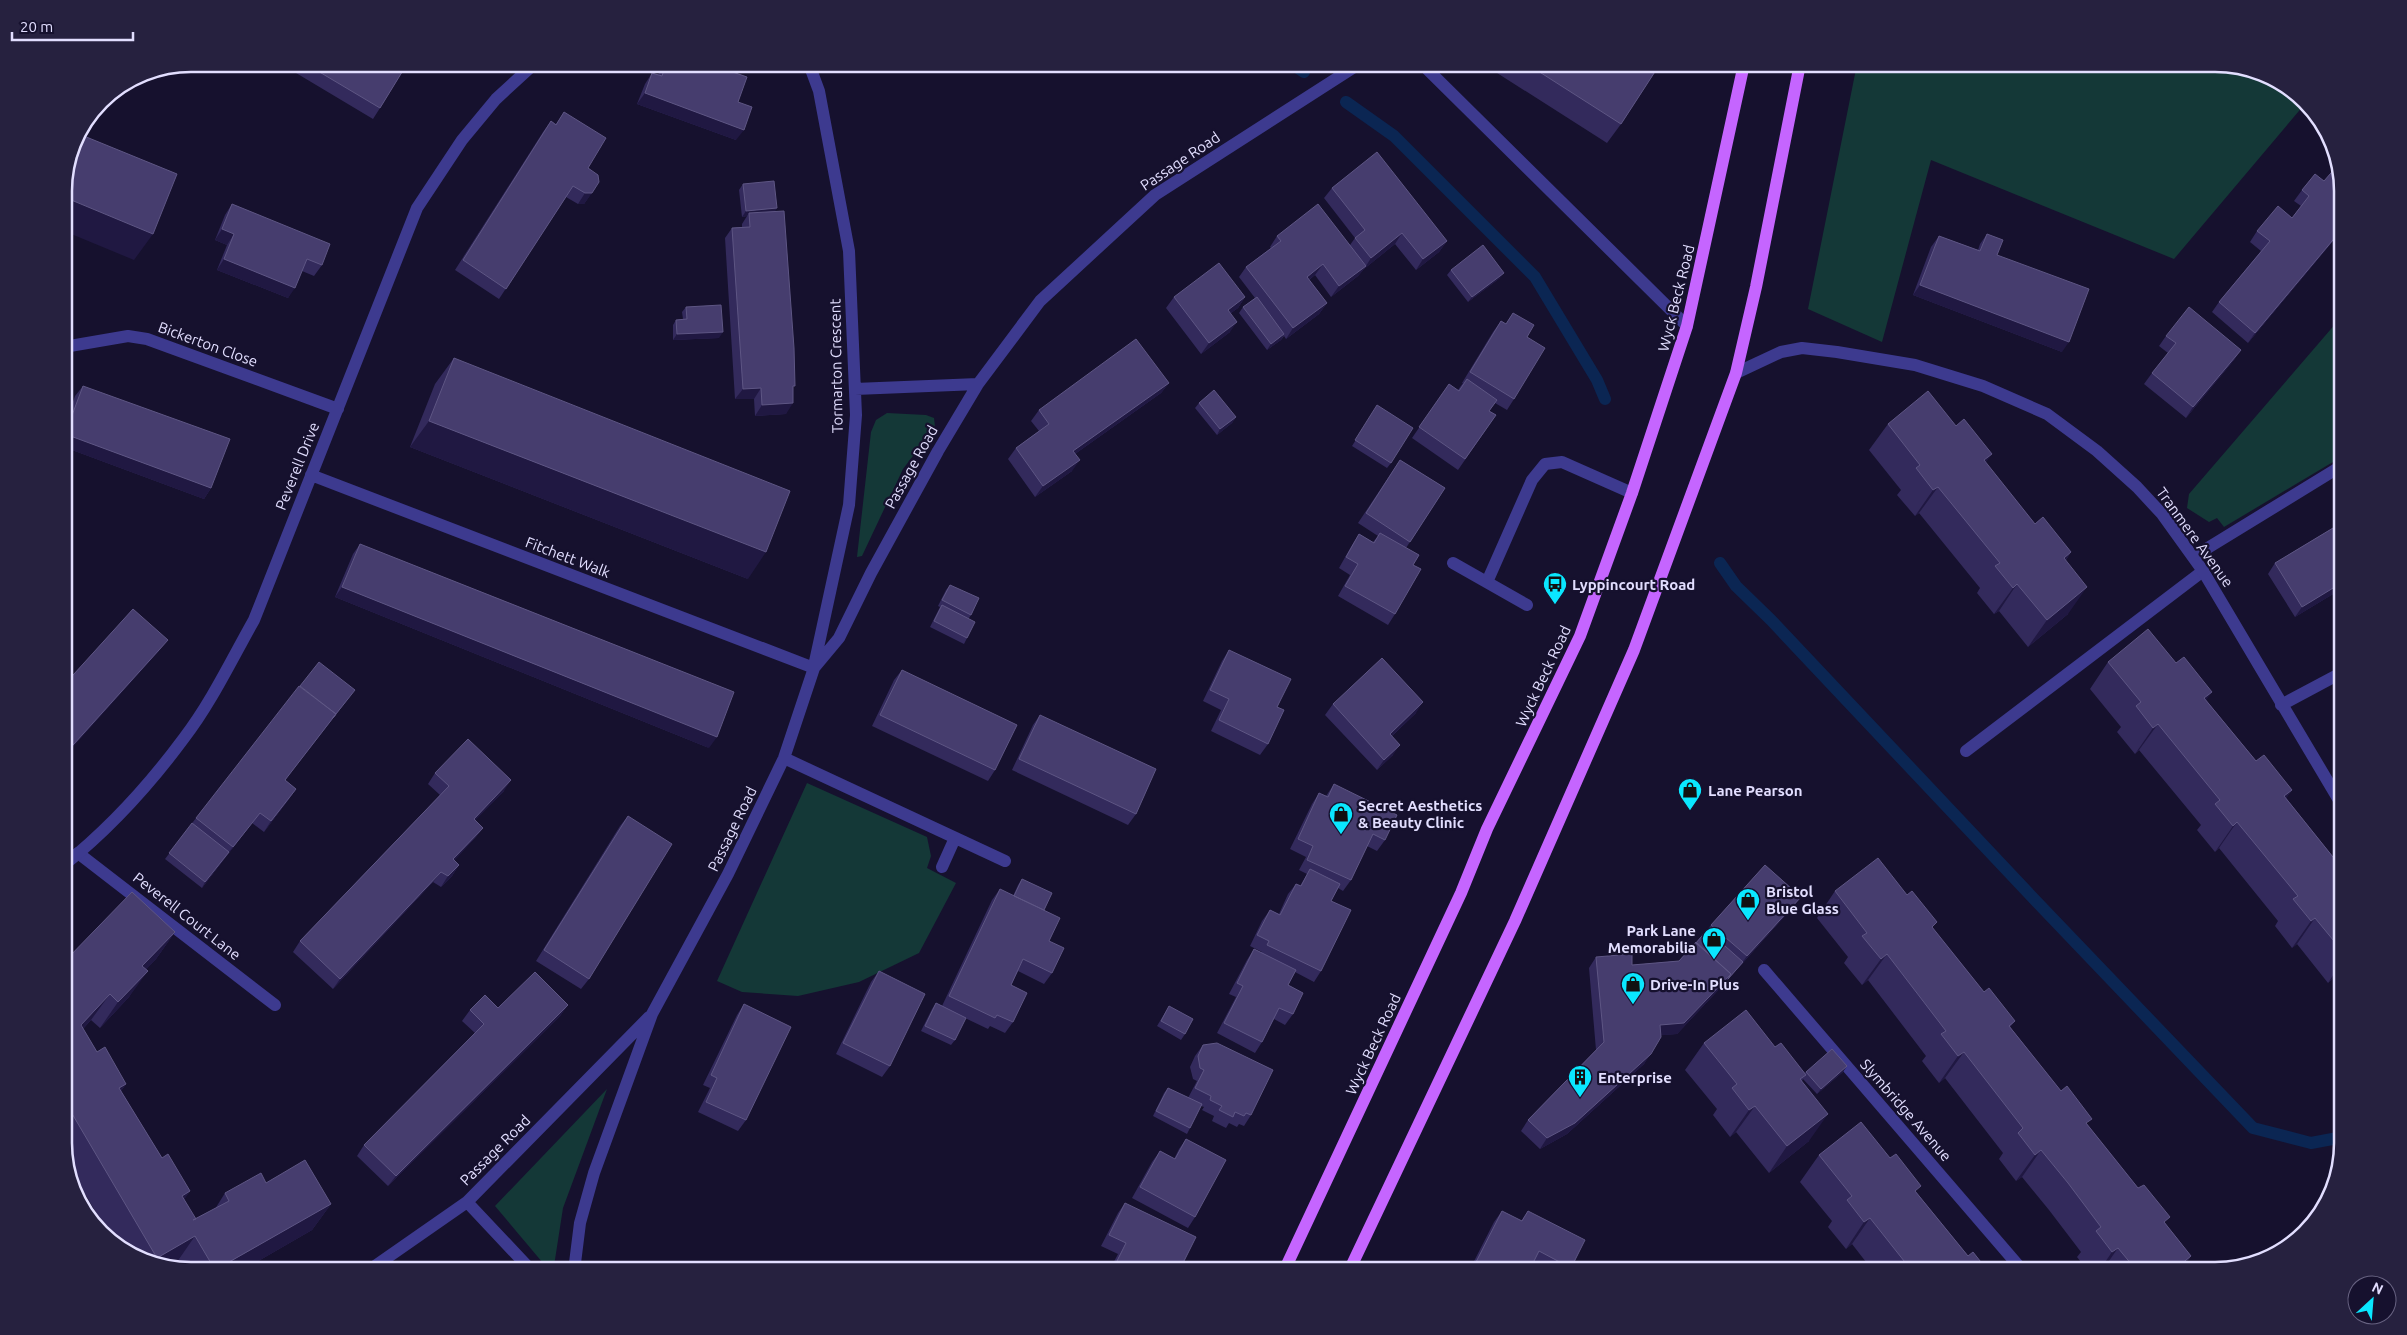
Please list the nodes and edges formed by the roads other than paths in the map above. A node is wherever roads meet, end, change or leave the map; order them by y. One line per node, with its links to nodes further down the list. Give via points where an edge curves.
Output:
1 (523, 72): 12 (street, Peverell Drive, via 462,140 417,208)
2 (812, 72): 11 (street, Tormarton Crescent, via 819,91 849,251)
3 (1347, 72): 10 (street, Passage Road, via 1155,195 1040,301)
4 (1430, 72): 7 (street)
5 (1742, 72): 7 (main road, Wyck Beck Road)
6 (1798, 72): 9 (main road)
7 (1687, 326): 15 (main road, Wyck Beck Road)
8 (73, 345): 12 (street, Bickerton Close, via 128,336 147,339)
9 (1736, 373): 16 (street, Tranmere Avenue, via 1781,352 1802,348 1915,365 1983,386 2047,414 2097,451 2162,514); 40 (main road, via 1634,650 1515,921)
10 (978, 384): 11 (street); 21 (street, Passage Road, via 871,573 839,638)
11 (855, 389): 21 (street, Tormarton Crescent, via 856,415 848,505)
12 (338, 409): 14 (street, Peverell Drive)
13 (2334, 471): 16 (street)
14 (311, 475): 21 (street, Fitchett Walk); 28 (street, Peverell Drive, via 254,620 185,737 134,799)
15 (1632, 492): 19 (street, via 1562,462 1545,464 1532,480); 39 (main road, Wyck Beck Road, via 1580,636 1487,829 1461,893)
16 (2193, 557): 18 (street, Tranmere Avenue)
17 (1453, 563): 19 (street)
18 (2203, 571): 23 (street, Tranmere Avenue); 24 (street)
19 (1487, 582): 20 (street)
20 (1527, 605)
21 (814, 668): 25 (street, Passage Road)
22 (2334, 677): 23 (street)
23 (2281, 705): 26 (street, Tranmere Avenue)
24 (1966, 751)
25 (784, 758): 27 (street); 34 (street, Passage Road, via 728,874)
26 (2334, 792)
27 (955, 838): 30 (street); 31 (street)
28 (78, 853): 29 (street, Peverell Drive); 33 (street, Peverell Court Lane)
29 (73, 857)
30 (1005, 861)
31 (942, 867)
32 (1764, 970): 41 (street, Slymbridge Avenue)
33 (275, 1005)
34 (652, 1014): 35 (street, Passage Road); 38 (street, Passage Road, via 594,1173 580,1223)
35 (467, 1202): 36 (street, Passage Road); 37 (street)
36 (381, 1262)
37 (524, 1262)
38 (575, 1262)
39 (1288, 1262)
40 (1353, 1262)
41 (2015, 1262)

